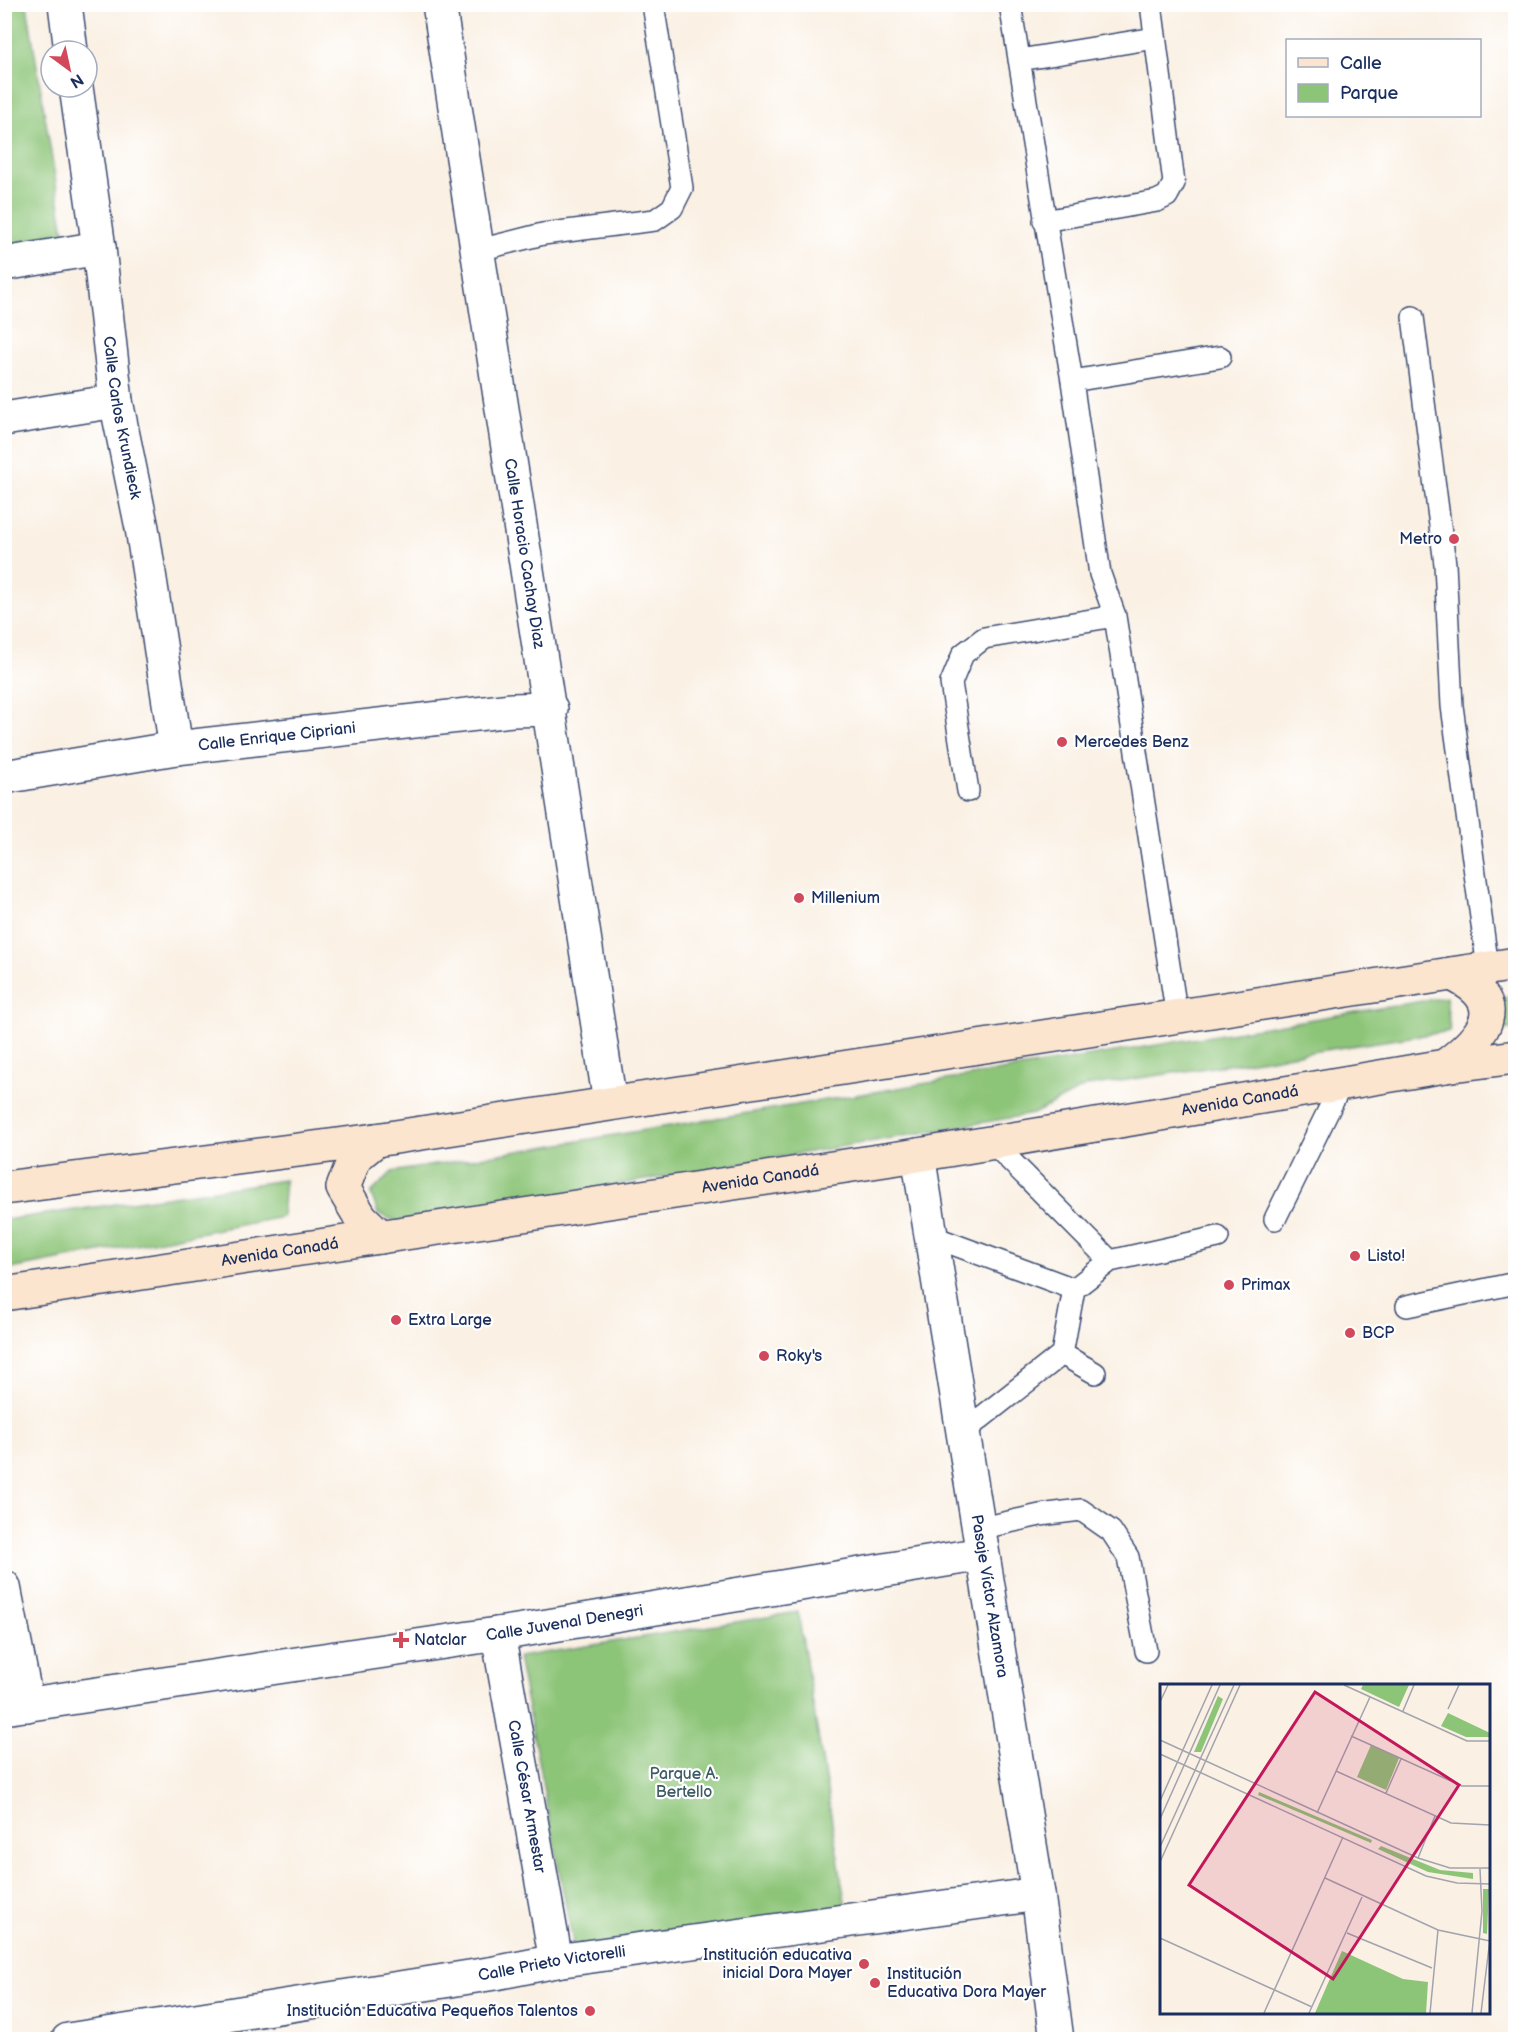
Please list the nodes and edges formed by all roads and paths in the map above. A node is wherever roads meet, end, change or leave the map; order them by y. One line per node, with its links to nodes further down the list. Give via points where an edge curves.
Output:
1 (64, 4): 7 (street)
2 (439, 4): 12 (street, Calle Horacio Cachay Diaz)
3 (653, 4): 12 (lane, via 682,188 672,208 655,220 543,234)
4 (1010, 4): 8 (lane)
5 (1150, 4): 6 (lane)
6 (1155, 38): 8 (lane); 10 (lane, via 1174,183 1167,196)
7 (69, 39)
8 (1019, 60): 10 (lane)
9 (78, 99): 11 (street, Calle Carlos Krundieck)
10 (1044, 221): 16 (lane)
11 (99, 248): 13 (street); 17 (street, Calle Carlos Krundieck)
12 (479, 250): 20 (street, Calle Horacio Cachay Diaz)
13 (4, 264)
14 (1413, 317): 24 (lane, via 1445,564 1452,706)
15 (1220, 357): 16 (lane)
16 (1072, 381): 19 (lane, via 1100,574)
17 (116, 401): 18 (street); 21 (street, Calle Carlos Krundieck, via 142,528)
18 (4, 419)
19 (1115, 616): 23 (lane, via 984,638 963,654 951,683); 26 (lane)
20 (551, 710): 21 (street, Calle Enrique Cipriani, via 512,710); 30 (street, Calle Horacio Cachay Diaz)
21 (176, 748): 22 (street, Calle Enrique Cipriani)
22 (4, 777)
23 (968, 791)
24 (1502, 966): 25 (main road)
25 (1452, 974): 26 (main road); 28 (main road, via 1476,988 1487,1016 1481,1034)
26 (1177, 1017): 30 (main road)
27 (1515, 1057): 28 (main road, Avenida Canadá)
28 (1445, 1066): 29 (main road, Avenida Canadá)
29 (1342, 1083): 32 (main road, Avenida Canadá); 35 (lane)
30 (610, 1103): 31 (main road)
31 (376, 1140): 34 (main road); 36 (main road, via 356,1156 343,1188 361,1218)
32 (992, 1142): 33 (main road, Avenida Canadá); 39 (lane)
33 (918, 1155): 36 (main road, Avenida Canadá); 37 (street, Pasaje Víctor Alzamora)
34 (4, 1188)
35 (1275, 1219)
36 (381, 1236): 42 (main road, Avenida Canadá)
37 (932, 1236): 41 (lane); 46 (street, Pasaje Víctor Alzamora)
38 (1218, 1237): 39 (lane)
39 (1110, 1261): 41 (lane)
40 (1515, 1283): 43 (lane)
41 (1074, 1289): 44 (lane)
42 (4, 1294)
43 (1407, 1306)
44 (1062, 1354): 45 (lane); 46 (lane)
45 (1095, 1373)
46 (963, 1431): 47 (street, Pasaje Víctor Alzamora)
47 (980, 1542): 49 (street, Calle Juvenal Denegri); 50 (lane, via 1040,1515 1081,1510 1110,1531 1128,1557); 52 (street, Pasaje Víctor Alzamora)
48 (4, 1587): 51 (street)
49 (498, 1634): 51 (street, Calle Juvenal Denegri); 53 (street, Calle César Armestar)
50 (1146, 1652)
51 (16, 1707)
52 (1038, 1894): 53 (street, Calle Prieto Victorelli); 55 (street, Pasaje Víctor Alzamora)
53 (556, 1961): 54 (street, Calle Prieto Victorelli)
54 (69, 2040)
55 (1057, 2040)

